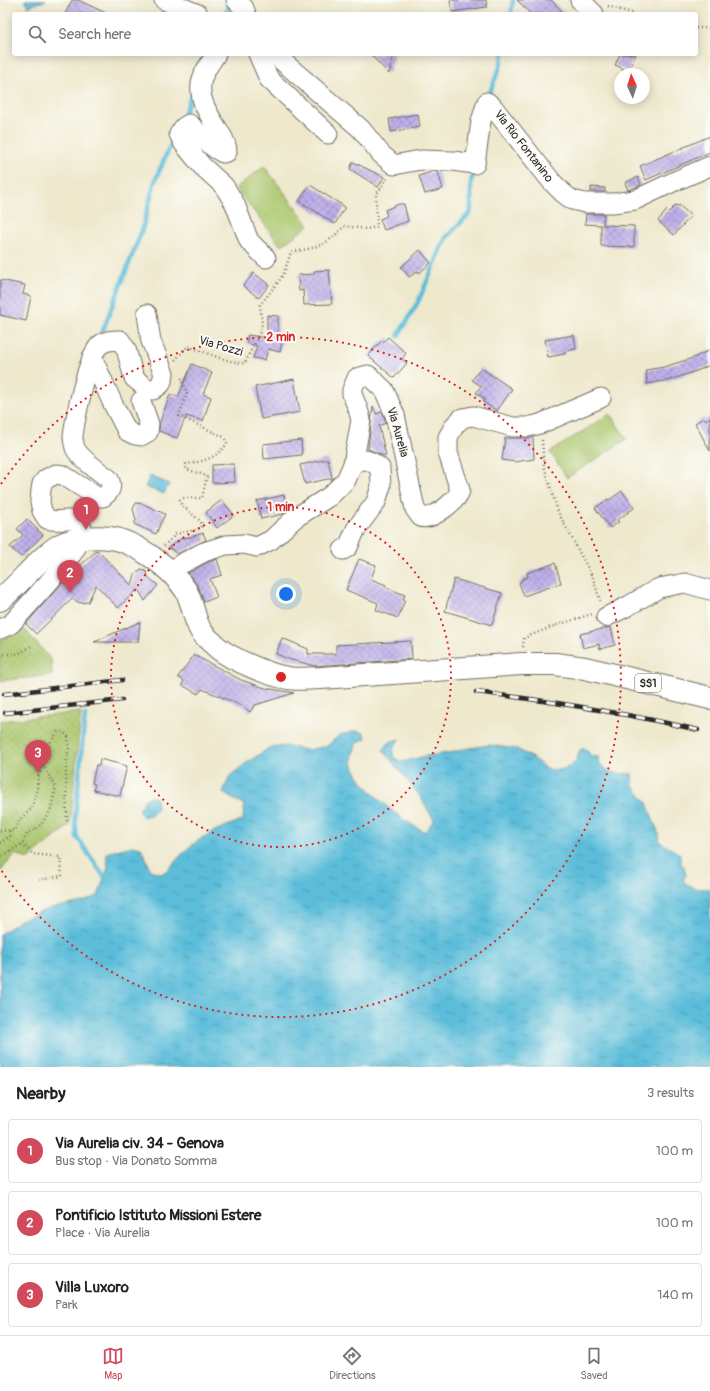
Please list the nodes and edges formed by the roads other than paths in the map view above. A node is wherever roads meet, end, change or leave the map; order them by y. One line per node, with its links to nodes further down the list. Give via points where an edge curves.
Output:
1 (164, 0): 6 (street)
2 (236, 0): 7 (street)
3 (254, 0): 8 (street)
4 (580, 0): 5 (street)
5 (598, 9)
6 (193, 12)
7 (245, 12)
8 (259, 12)
9 (215, 56): 14 (street, via 202,77 201,100 223,138 227,152 217,150 189,124 179,134 202,166 224,186 235,204 250,241)
10 (259, 56): 12 (street, via 269,79)
11 (279, 56): 13 (street, Via Rio Fontanino, via 361,129 381,154 394,165 420,160 475,164 486,102 492,106 552,182 572,200 602,204 635,200)
12 (328, 134)
13 (710, 166)
14 (266, 258)
15 (147, 314): 16 (street, via 151,341 164,374 162,384 153,390 146,388 134,378 126,349 120,340 110,340 99,345)
16 (92, 357): 18 (street, via 127,431 141,436 148,432 149,424); 20 (street, via 76,420 73,443 78,454 109,480 111,488 103,497 96,497 63,475 56,474 42,484 40,496 42,511 47,519 74,519 79,522 82,529)
17 (601, 398): 19 (street, Via Aurelia, via 528,427 513,427 473,416 462,418 448,436 448,453 460,490 459,494 436,514 421,517 415,509 396,415 384,390 368,375 357,378 352,390 361,420)
18 (141, 401)
19 (353, 464): 21 (street, via 361,460 371,461 380,468 381,486 376,502 356,529 348,547); 22 (street, Via Aurelia, via 346,480 330,496 295,518 271,540 257,546 226,545)
20 (82, 538): 22 (main road, via 112,538 131,545); 24 (main road, via 62,544 47,554); 26 (street, via 48,583 11,624)
21 (343, 550)
22 (166, 569): 27 (main road, SS1, via 179,580 186,591 201,632 220,650 249,666 280,677 321,678 555,664 585,668)
23 (710, 590): 25 (street, via 685,583 659,588 628,606)
24 (0, 600)
25 (603, 614)
26 (0, 629)
27 (710, 698)

